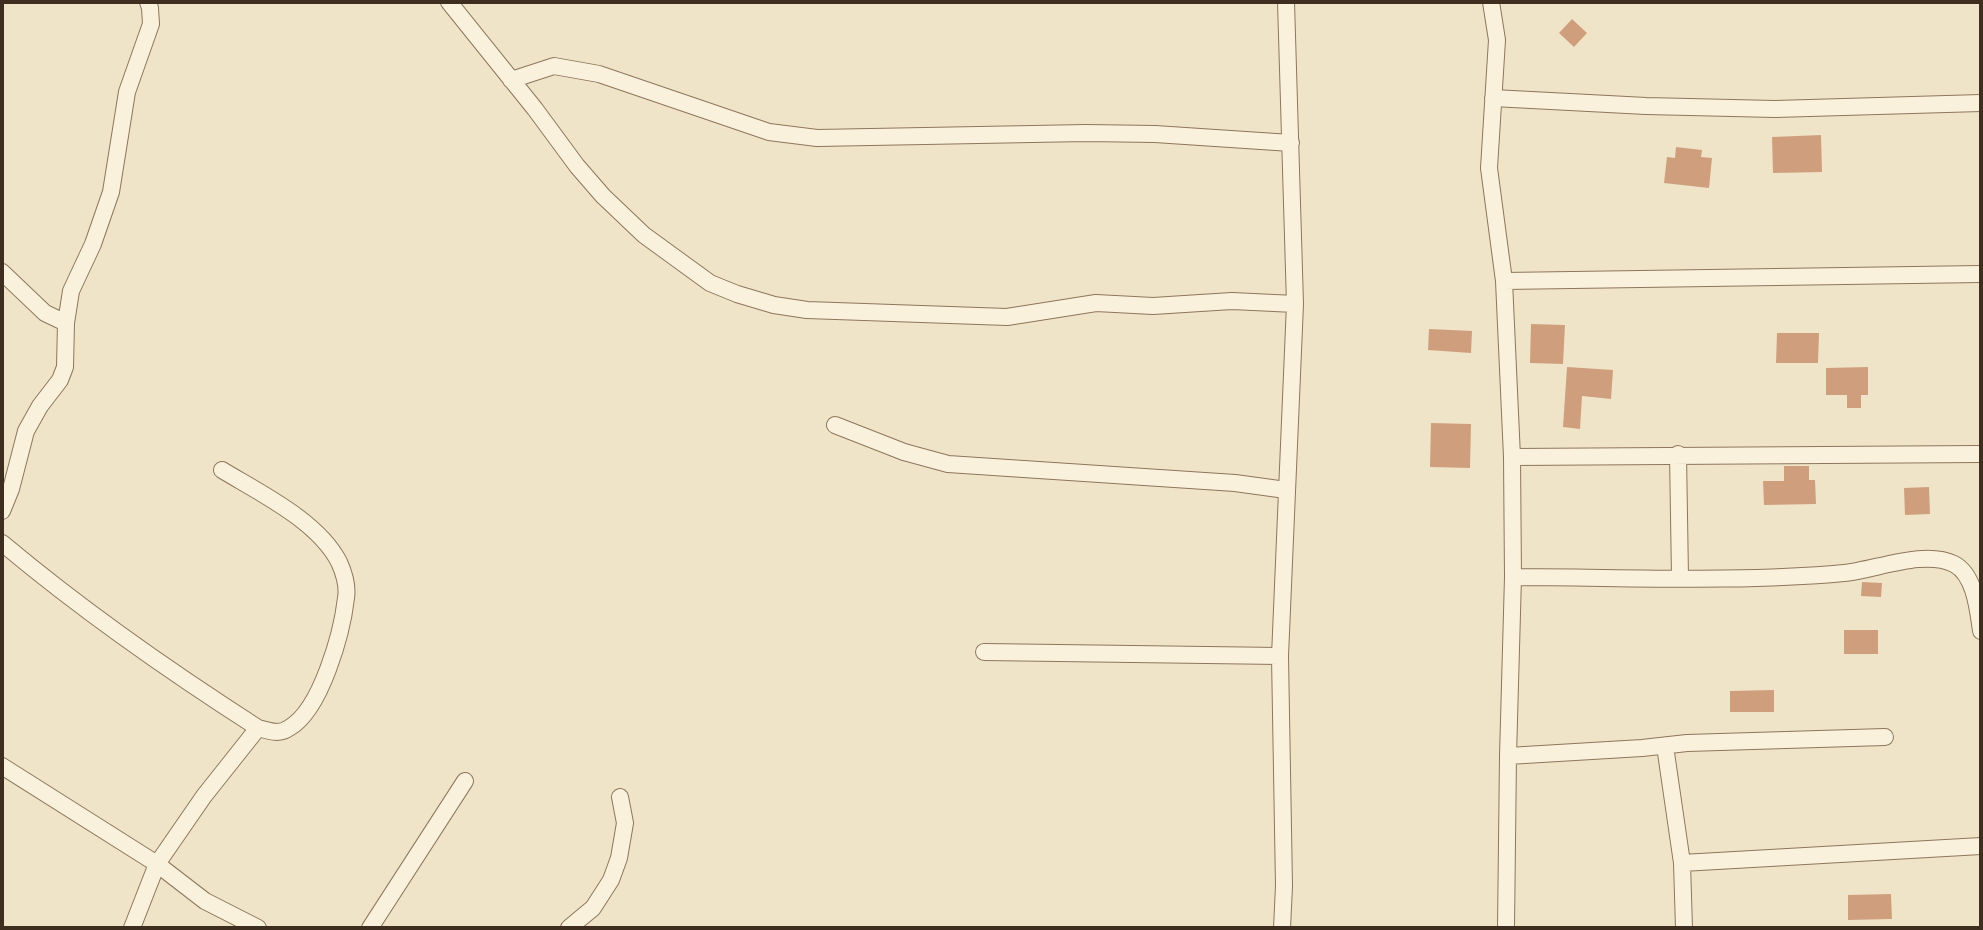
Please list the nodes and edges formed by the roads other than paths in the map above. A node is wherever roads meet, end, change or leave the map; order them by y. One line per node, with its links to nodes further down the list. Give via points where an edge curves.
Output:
1 (148, 2): 13 (street, via 151,24 127,92 111,192 71,291)
2 (449, 2): 5 (street)
3 (1286, 2): 8 (street)
4 (1491, 2): 6 (street, via 1496,40)
5 (511, 80): 8 (street, via 554,66 599,74 769,132 817,138 1086,133); 12 (street, via 577,166 644,236 709,283 774,305 1007,317 1096,303)
6 (1493, 98): 7 (street, via 1775,108); 11 (street, via 1489,168)
7 (1981, 103)
8 (1291, 143): 12 (street)
9 (2, 272): 13 (street, via 45,313)
10 (1981, 274): 11 (street)
11 (1504, 281): 17 (street)
12 (1295, 304): 19 (street)
13 (66, 323): 20 (street, via 65,367 26,431)
14 (835, 425): 19 (street, via 948,464)
15 (1678, 454): 16 (street); 17 (street); 22 (street)
16 (1981, 454)
17 (1512, 457): 23 (street)
18 (222, 470): 27 (street, via 309,527 338,560 345,576 347,597 336,642 327,675 312,702 291,728 280,732)
19 (1286, 489): 26 (street)
20 (2, 511)
21 (2, 543): 27 (street, via 117,634)
22 (1680, 577): 23 (street); 24 (street, via 1846,573 1926,558 1953,563 1966,573)
23 (1513, 578): 30 (street)
24 (1981, 631)
25 (984, 653): 26 (street)
26 (1280, 656): 41 (street)
27 (258, 728): 36 (street)
28 (1885, 737): 29 (street)
29 (1665, 746): 30 (street); 35 (street)
30 (1508, 756): 42 (street)
31 (2, 766): 36 (street)
32 (465, 781): 39 (street)
33 (620, 797): 40 (street, via 625,823 611,880 593,908)
34 (1981, 846): 35 (street)
35 (1682, 863): 43 (street)
36 (157, 864): 37 (street); 38 (street, via 205,901)
37 (132, 928)
38 (258, 928)
39 (370, 928)
40 (569, 928)
41 (1282, 928)
42 (1506, 928)
43 (1684, 928)

